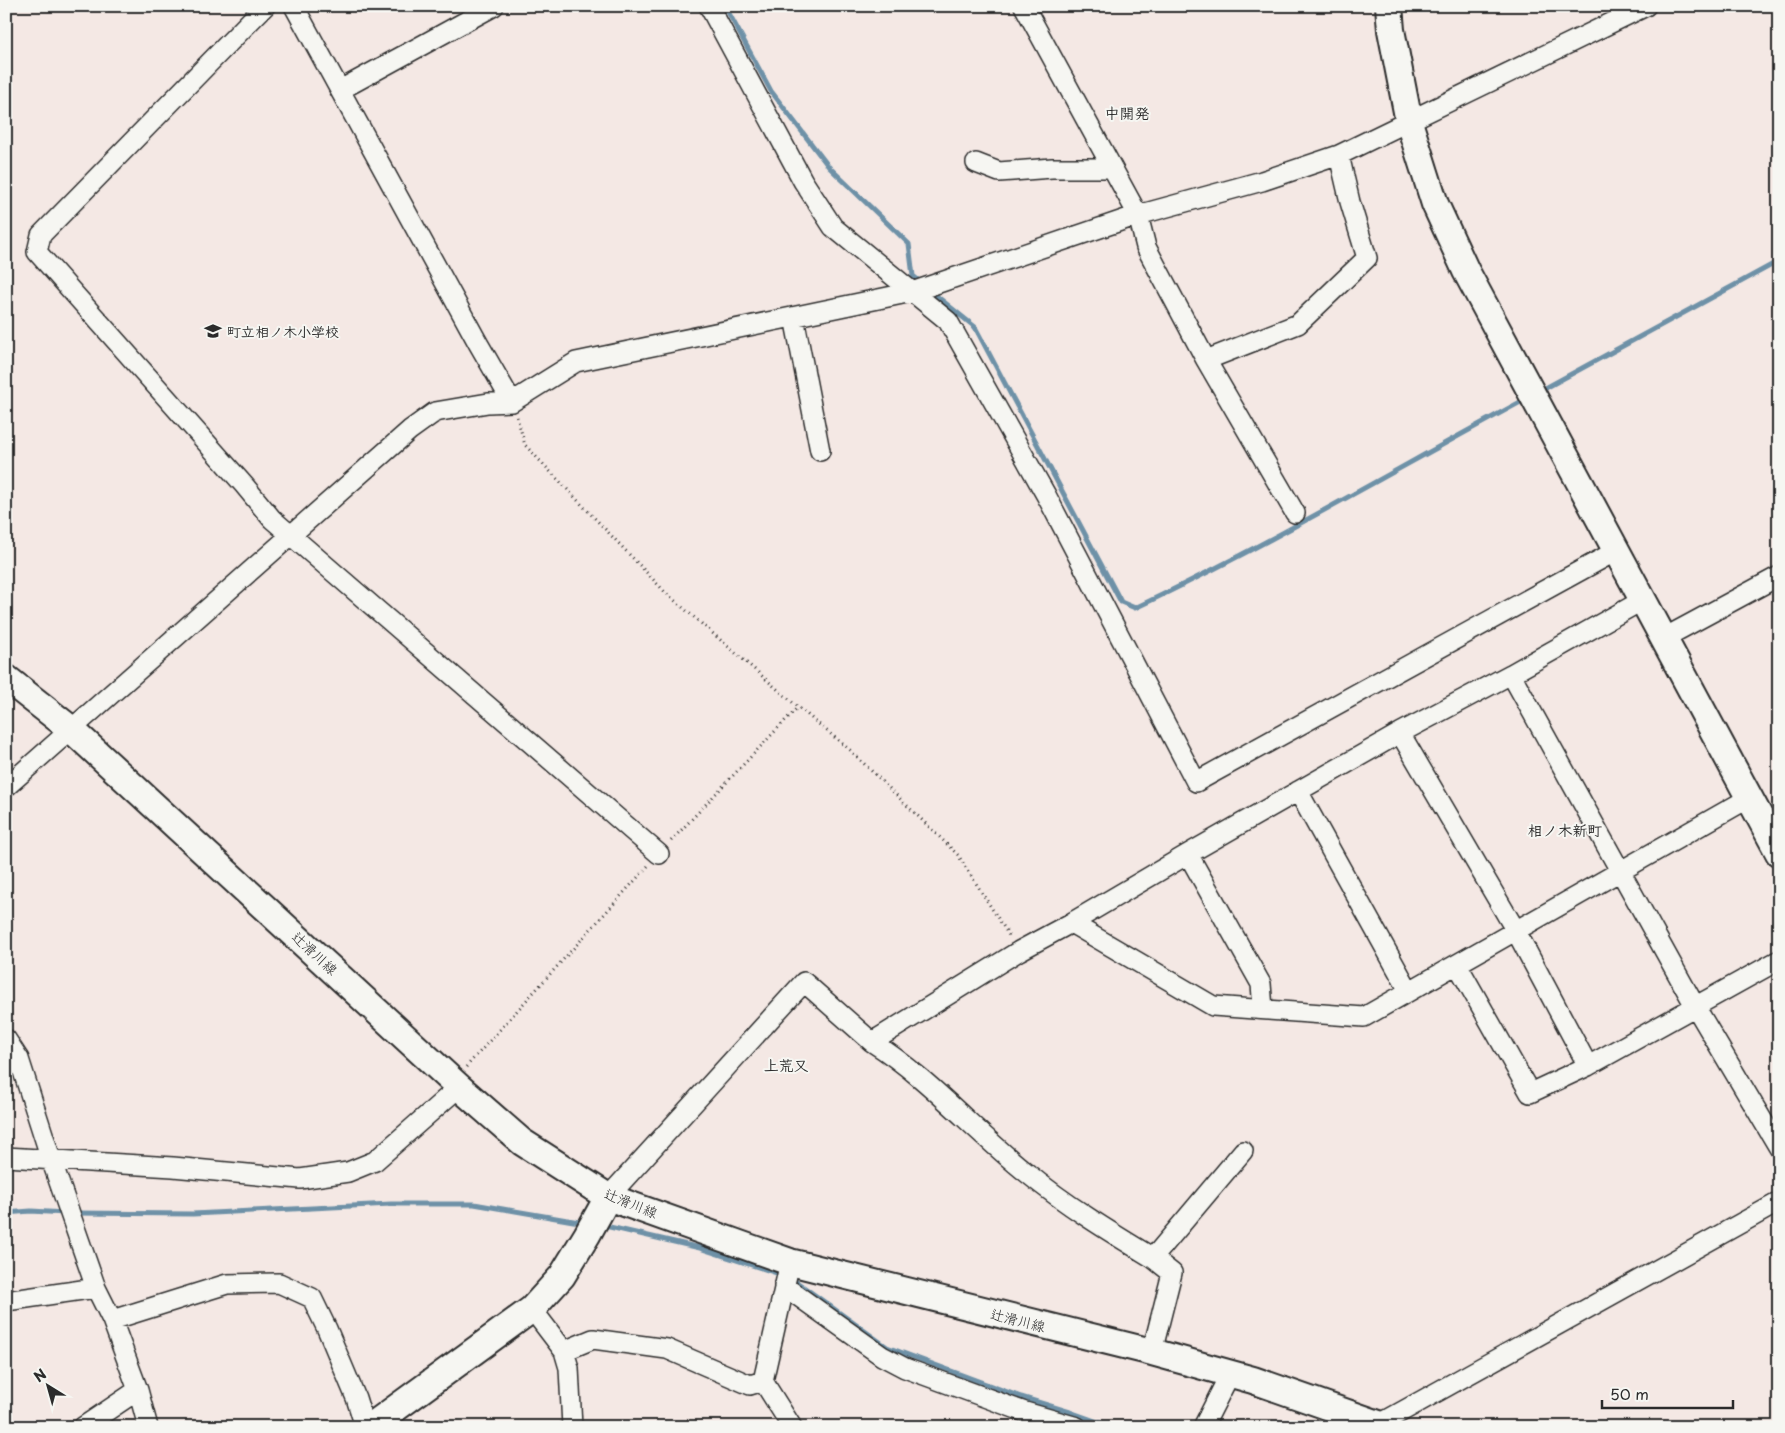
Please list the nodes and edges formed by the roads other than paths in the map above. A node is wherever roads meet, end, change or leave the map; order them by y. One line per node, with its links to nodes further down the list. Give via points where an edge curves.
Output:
1 (265, 6): 20 (street, via 41,235 37,252 272,519)
2 (294, 6): 8 (street)
3 (494, 6): 8 (street)
4 (709, 6): 14 (street, via 803,181 833,227)
5 (1024, 6): 12 (street)
6 (1389, 6): 9 (main road)
7 (1646, 6): 9 (street)
8 (340, 90): 17 (street)
9 (1408, 122): 10 (street); 21 (main road, via 1435,204 1466,271)
10 (1338, 155): 13 (street, via 1262,181); 16 (street, via 1367,258 1298,324)
11 (976, 163): 12 (street, via 999,172)
12 (1112, 168): 13 (street)
13 (1138, 215): 14 (street); 16 (street, via 1146,247)
14 (912, 292): 15 (street); 21 (street, via 948,321 1046,495 1196,782)
15 (794, 317): 17 (street, via 576,362); 18 (street)
16 (1206, 360): 19 (street)
17 (512, 402): 20 (street, via 435,412)
18 (820, 451)
19 (1295, 513)
20 (291, 534): 27 (street); 33 (street)
21 (1616, 551): 23 (main road)
22 (1779, 576): 24 (street)
23 (1643, 600): 24 (main road); 25 (street)
24 (1664, 638): 31 (main road)
25 (1511, 674): 28 (street); 35 (street)
26 (6, 678): 27 (main road, 辻滑川線)
27 (72, 730): 29 (street); 46 (main road, 辻滑川線)
28 (1400, 733): 30 (street); 37 (street)
29 (6, 787)
30 (1298, 791): 34 (street); 40 (street)
31 (1749, 798): 32 (main road); 35 (street)
32 (1779, 853)
33 (659, 854)
34 (1188, 854): 36 (street); 42 (street, via 1261,984)
35 (1619, 872): 37 (street); 41 (street)
36 (1071, 923): 42 (street, via 1214,1006); 44 (street, via 1019,951)
37 (1516, 931): 39 (street); 45 (street)
38 (1779, 960): 41 (street)
39 (1457, 964): 40 (street); 45 (street, via 1530,1093)
40 (1409, 991): 42 (street, via 1364,1017)
41 (1694, 1006): 45 (street); 47 (street)
42 (1263, 1009)
43 (6, 1039): 50 (street, via 19,1059)
44 (872, 1042): 51 (street, via 804,982); 53 (street, via 898,1058 1026,1173 1102,1228)
45 (1588, 1066)
46 (459, 1087): 50 (street, via 375,1161 348,1172 300,1179); 51 (main road, 辻滑川線, via 522,1142)
47 (1779, 1148)
48 (1243, 1151): 53 (street)
49 (6, 1157): 50 (street)
50 (51, 1159): 55 (street)
51 (608, 1197): 54 (main road, 辻滑川線); 57 (main road, via 562,1276)
52 (1779, 1202): 65 (street)
53 (1153, 1258): 60 (street, via 1172,1273)
54 (787, 1274): 60 (main road, 辻滑川線); 62 (street); 71 (street, via 882,1356 905,1368 1025,1412)
55 (96, 1288): 56 (street); 58 (street)
56 (6, 1301)
57 (532, 1309): 59 (street); 64 (main road)
58 (112, 1320): 63 (street); 68 (street, via 227,1284 279,1282 312,1298 328,1330)
59 (564, 1351): 62 (street, via 593,1339 667,1349 750,1385); 69 (street, via 569,1368)
60 (1152, 1352): 61 (main road, 辻滑川線)
61 (1230, 1374): 65 (main road, 辻滑川線); 72 (street)
62 (763, 1381): 70 (street)
63 (138, 1390): 66 (street); 67 (street)
64 (384, 1423)
65 (1380, 1426)
66 (83, 1427)
67 (148, 1427)
68 (365, 1427)
69 (572, 1427)
70 (792, 1427)
71 (1077, 1427)
72 (1203, 1427)

